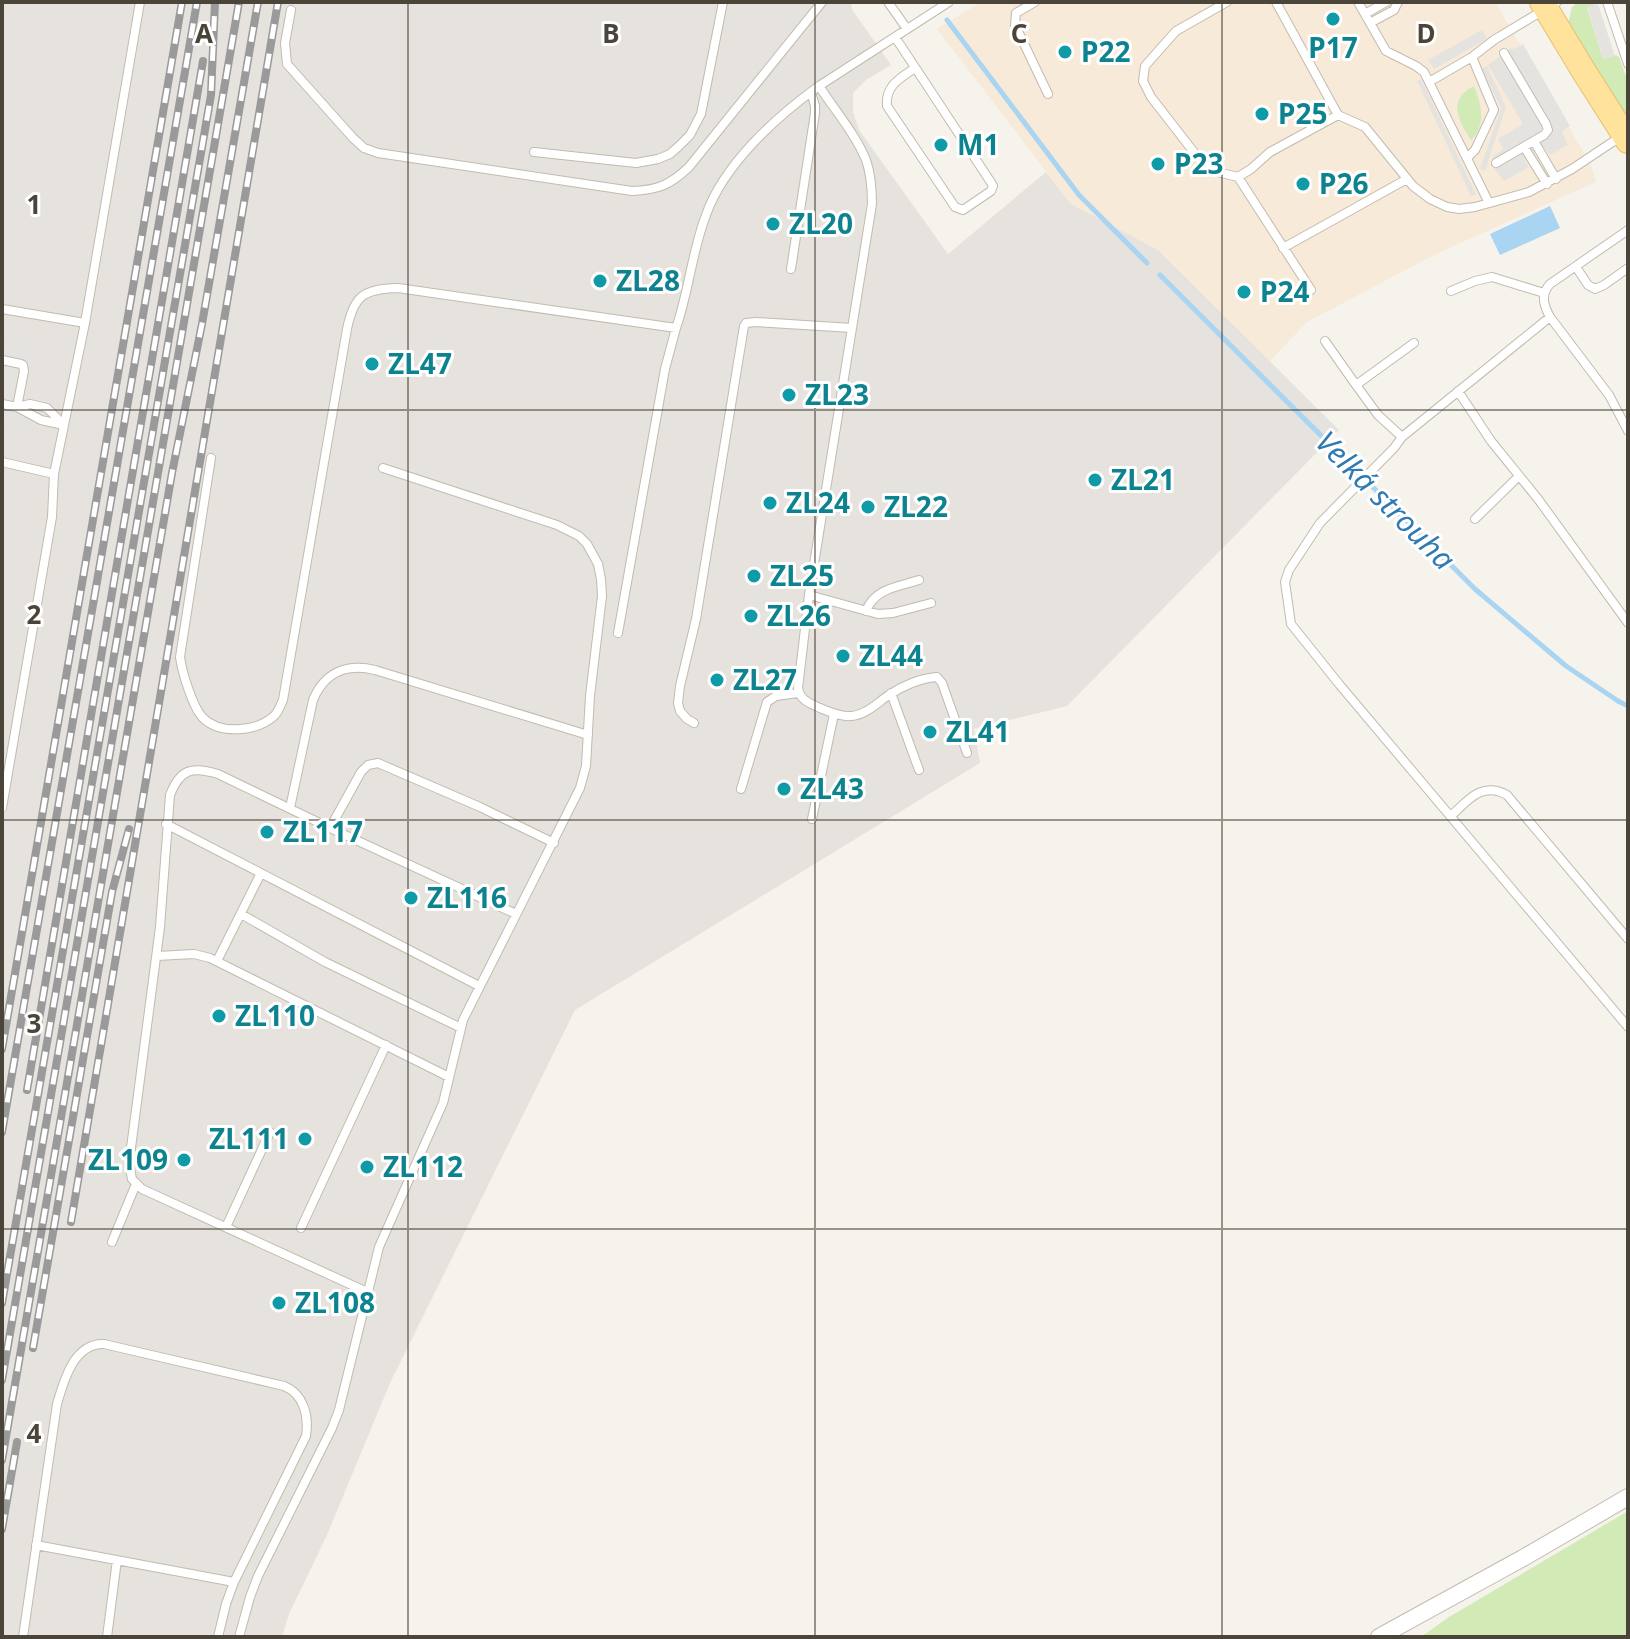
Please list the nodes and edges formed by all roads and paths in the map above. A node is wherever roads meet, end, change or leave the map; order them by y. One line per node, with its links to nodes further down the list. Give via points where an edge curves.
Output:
1 (140, 2): 48 (lane)
2 (723, 2): 30 (lane, via 701,114 690,135 670,154 636,163)
3 (822, 2): 14 (lane, via 689,167 666,185 632,191 364,148 287,64)
4 (888, 2): 17 (lane)
5 (949, 2): 17 (lane)
6 (1033, 2): 25 (lane, via 1016,13 1015,25)
7 (1227, 2): 33 (lane, via 1170,37 1145,66 1143,81 1200,160 1213,171)
8 (1276, 2): 26 (lane)
9 (1358, 2): 15 (lane)
10 (1386, 2): 15 (lane)
11 (1398, 2): 16 (lane)
12 (1607, 2): 21 (lane)
13 (1548, 4): 20 (lane); 27 (main road)
14 (291, 10)
15 (1365, 14): 16 (lane)
16 (1370, 23): 23 (lane, via 1386,51 1420,68)
17 (907, 29): 18 (lane)
18 (895, 37): 22 (lane); 24 (lane)
19 (1504, 53): 28 (lane, via 1548,127)
20 (1472, 57): 23 (lane); 31 (lane, via 1494,110)
21 (1628, 64)
22 (915, 68): 22 (lane, via 993,186 963,210 955,207 887,106 893,84)
23 (1429, 82): 31 (lane)
24 (815, 89): 42 (lane); 49 (lane, via 759,137 713,197); 50 (lane, via 859,147 870,174 872,204)
25 (1048, 94)
26 (1338, 115): 33 (lane); 34 (lane, via 1365,127)
27 (1626, 138): 35 (lane)
28 (1534, 141): 29 (lane); 35 (lane)
29 (1524, 147): 32 (lane); 36 (lane)
30 (534, 152)
31 (1467, 158): 37 (lane)
32 (1496, 163)
33 (1238, 177): 39 (lane)
34 (1407, 179): 37 (lane, via 1447,207); 39 (lane)
35 (1556, 179): 36 (lane)
36 (1547, 184): 37 (lane)
37 (1489, 203)
38 (1628, 230): 40 (lane)
39 (1283, 248): 43 (lane)
40 (1576, 267): 41 (lane, via 1595,289); 45 (lane)
41 (1628, 268)
42 (791, 269)
43 (1311, 290)
44 (1451, 291): 45 (lane, via 1492,277)
45 (1544, 293): 47 (lane)
46 (2, 309): 48 (lane)
47 (1550, 317): 55 (lane); 59 (lane)
48 (85, 323): 58 (lane)
49 (676, 328): 61 (lane, via 398,288 364,295 347,329 283,700 272,718 246,729 203,718 181,667); 72 (lane)
50 (852, 328): 68 (lane); 76 (lane, via 756,322 744,326 679,695 680,711)
51 (1325, 341): 54 (lane)
52 (1414, 343): 54 (lane)
53 (2, 360): 57 (lane, via 23,365)
54 (1356, 385): 60 (lane)
55 (1458, 391): 60 (lane); 65 (lane)
56 (2, 404): 57 (lane)
57 (17, 407): 58 (lane)
58 (64, 425): 64 (lane)
59 (1627, 427)
60 (1402, 437): 83 (lane, via 1309,537 1285,587 1291,624)
61 (211, 458)
62 (2, 462): 64 (lane)
63 (383, 468): 77 (lane, via 557,525 587,544 598,564 602,596)
64 (54, 474): 81 (lane, via 52,517)
65 (1519, 476): 66 (lane); 71 (lane)
66 (1475, 519)
67 (919, 580): 70 (lane, via 876,595)
68 (809, 595): 70 (lane); 73 (lane)
69 (931, 603): 70 (lane, via 886,614)
70 (866, 611)
71 (1628, 623)
72 (618, 633)
73 (798, 693): 75 (lane); 80 (lane, via 767,702)
74 (891, 693): 75 (lane, via 860,714); 78 (lane, via 930,677 939,679); 79 (lane)
75 (834, 714): 84 (lane)
76 (694, 723)
77 (588, 735): 82 (lane, via 375,670 347,668 325,681 313,700); 87 (lane, via 584,778)
78 (967, 753)
79 (919, 770)
80 (741, 789)
81 (2, 808)
82 (290, 808): 85 (lane, via 218,774 194,769 175,781); 86 (lane)
83 (1451, 816): 91 (lane, via 1484,790 1507,795); 95 (lane)
84 (812, 819)
85 (166, 824): 88 (lane); 92 (lane)
86 (330, 828): 87 (lane, via 361,772 378,763); 90 (lane)
87 (554, 843): 90 (lane)
88 (261, 873): 89 (lane); 94 (lane)
89 (241, 914): 93 (lane); 96 (lane, via 307,953)
90 (516, 914): 94 (lane)
91 (1628, 939)
92 (157, 956): 93 (lane, via 194,954); 100 (lane, via 129,1163)
93 (217, 961): 97 (lane)
94 (479, 986): 96 (lane)
95 (1628, 1027)
96 (461, 1028): 98 (lane)
97 (386, 1045): 98 (lane); 102 (lane)
98 (449, 1077): 104 (lane, via 443,1103 379,1247)
99 (270, 1132): 101 (lane)
100 (136, 1184): 101 (lane); 103 (lane)
101 (226, 1227): 104 (lane)
102 (301, 1228)
103 (112, 1242)
104 (367, 1292): 112 (lane, via 336,1419 258,1576)
105 (1628, 1497): 113 (street)
106 (36, 1545): 107 (lane); 108 (lane, via 63,1385 87,1347 104,1344 284,1386 303,1404 306,1436); 109 (lane)
107 (117, 1560): 108 (lane); 110 (lane)
108 (234, 1582): 111 (lane)
109 (23, 1637)
110 (107, 1637)
111 (218, 1637)
112 (239, 1637)
113 (1379, 1637)

